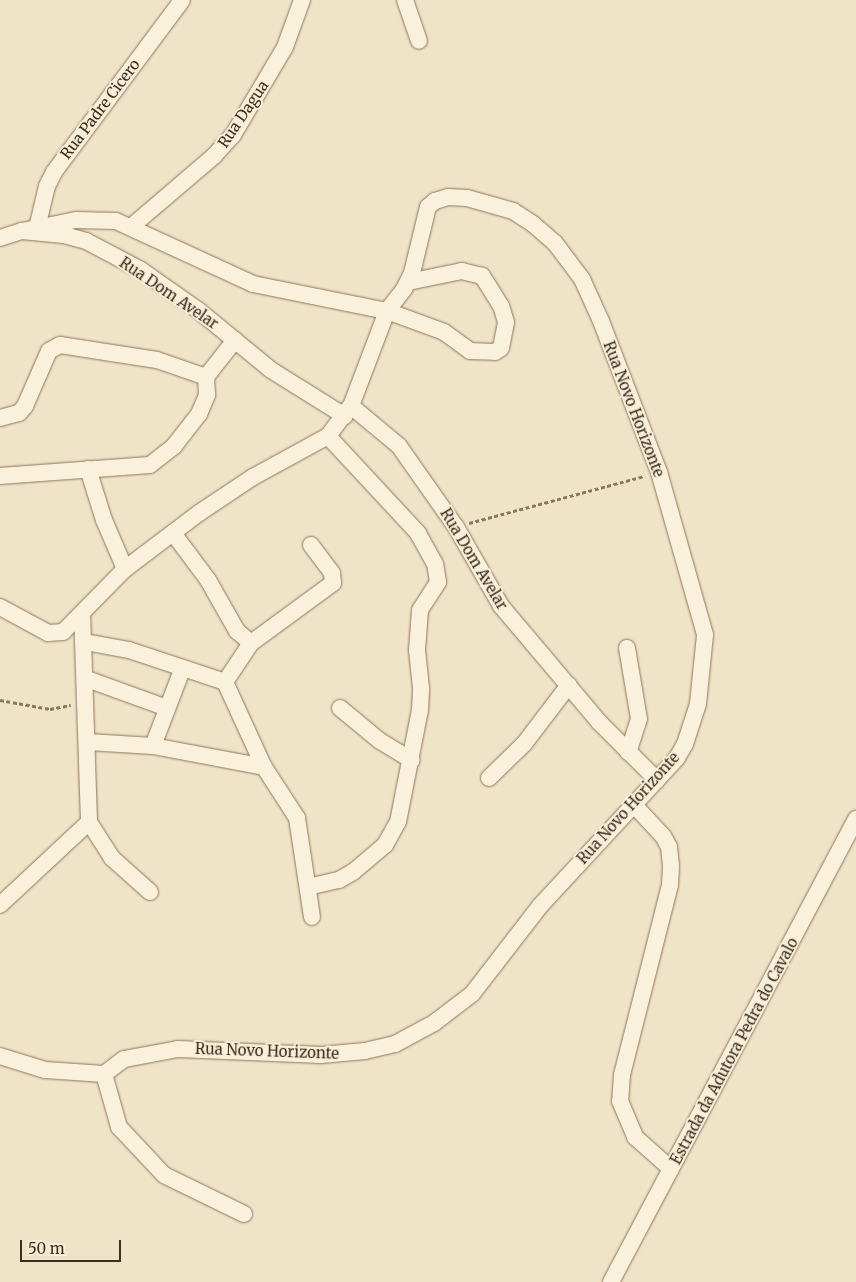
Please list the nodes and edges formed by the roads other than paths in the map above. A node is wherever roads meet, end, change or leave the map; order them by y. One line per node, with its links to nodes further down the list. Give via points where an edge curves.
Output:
1 (182, 0): 6 (street, Rua Padre Cicero, via 54,172)
2 (302, 0): 5 (street, Rua Dagua, via 285,47 233,134 214,156)
3 (405, 0): 4 (street)
4 (419, 42)
5 (132, 226): 6 (street, via 94,219); 9 (street, via 253,284)
6 (29, 230): 7 (street, Rua Dom Avelar); 10 (street, Rua Dom Avelar, via 86,241 141,270)
7 (0, 238)
8 (408, 282): 9 (street); 9 (street, via 462,271 482,276 501,306 506,322 501,348 494,352 470,351 444,332); 37 (street, Rua Novo Horizonte, via 428,206 448,197 484,201 513,211 534,224 571,263 601,321 659,472 705,635 702,679 693,723 676,758)
9 (387, 311): 12 (street)
10 (235, 340): 11 (street); 12 (street, Rua Dom Avelar, via 271,370)
11 (206, 377): 13 (street, via 157,360 60,345 50,351 25,406 19,413); 15 (street, via 204,405 160,459 139,468)
12 (348, 411): 14 (street); 28 (street, Rua Dom Avelar, via 399,446 456,527 500,606)
13 (0, 418)
14 (328, 436): 17 (street, via 253,477); 34 (street, via 412,525 428,549 438,574 436,588 424,601 418,620 421,688)
15 (88, 469): 16 (street, via 38,476); 19 (street, via 104,520)
16 (0, 476)
17 (173, 533): 19 (street); 23 (street, via 208,580 237,631)
18 (311, 545): 23 (street, via 332,573 333,583)
19 (125, 569): 21 (street)
20 (0, 607): 21 (street, via 48,633 63,632)
21 (82, 615): 22 (street)
22 (85, 642): 25 (street, via 129,650); 26 (street)
23 (251, 643): 27 (street)
24 (627, 648): 33 (street, via 639,719)
25 (182, 670): 27 (street); 29 (street)
26 (87, 679): 29 (street); 31 (street)
27 (225, 682): 35 (street)
28 (568, 685): 33 (street, Rua Dom Avelar); 36 (street, via 524,744)
29 (167, 708): 32 (street)
30 (340, 708): 34 (street, via 380,741)
31 (88, 742): 32 (street); 40 (street)
32 (154, 746): 35 (street)
33 (628, 752): 37 (street, Rua Dom Avelar)
34 (412, 760): 41 (street, via 398,822 385,845 346,876)
35 (264, 767): 41 (street, via 297,818)
36 (489, 778)
37 (657, 780): 38 (street, Rua Novo Horizonte)
38 (634, 805): 46 (street, Rua Novo Horizonte, via 540,906 472,994 434,1024 407,1038 365,1051 321,1055 230,1049 172,1050 124,1059); 47 (street, via 663,836 669,847 671,866 670,885 622,1075 620,1101 635,1137)
39 (856, 819): 47 (street, Estrada da Adutora Pedra do Cavalo)
40 (90, 822): 42 (street, via 112,858); 43 (street)
41 (308, 887): 44 (street)
42 (150, 892)
43 (0, 904)
44 (312, 917)
45 (0, 1056): 46 (street, via 45,1070)
46 (104, 1074): 48 (street, via 119,1127 164,1175)
47 (671, 1169): 49 (street, Estrada da Adutora Pedra do Cavalo)
48 (244, 1214)
49 (611, 1282)

